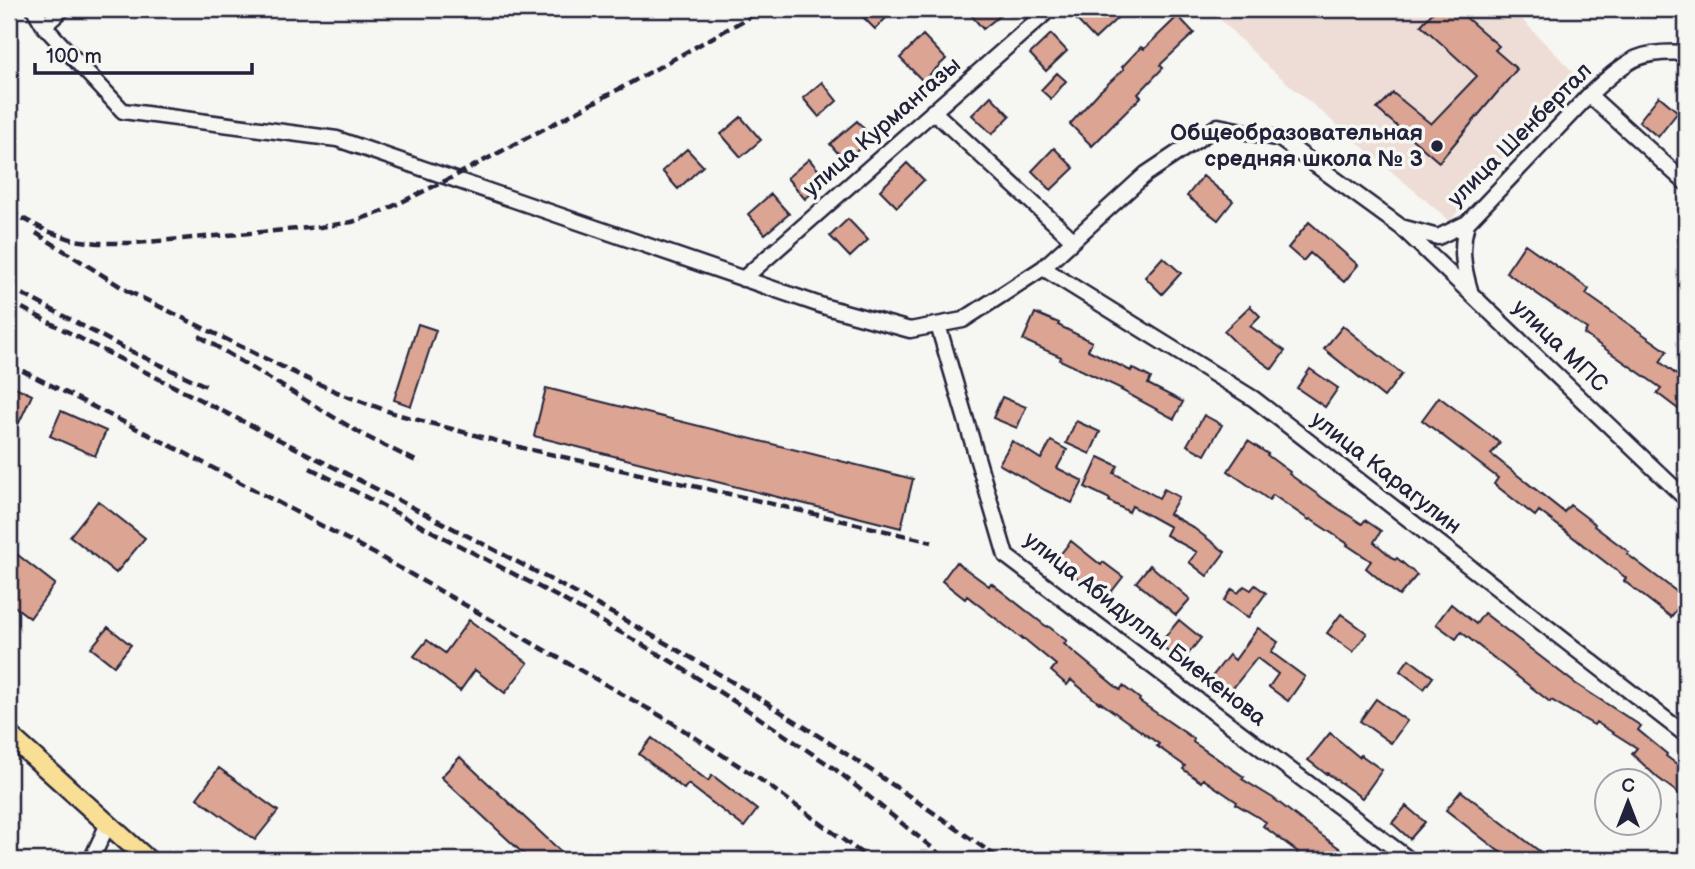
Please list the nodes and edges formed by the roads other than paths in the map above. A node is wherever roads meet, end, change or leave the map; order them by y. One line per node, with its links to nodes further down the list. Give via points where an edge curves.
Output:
1 (33, 9): 4 (street, улица Шенбертал)
2 (63, 9): 4 (street)
3 (1050, 9): 7 (street, улица Курмангазы)
4 (44, 26): 13 (street, улица Шенбертал, via 123,111 337,139)
5 (1686, 53): 6 (street, улица Шенбертал, via 1636,58)
6 (1589, 95): 8 (street); 9 (street, улица Шенбертал)
7 (933, 111): 11 (street); 13 (street, улица Курмангазы)
8 (1686, 183)
9 (1467, 223): 10 (street, улица Шенбертал, via 1438,237); 14 (street, via 1462,256)
10 (1401, 227): 11 (street, улица Шенбертал, via 1280,139 1218,126 1146,174); 14 (street, улица МПС)
11 (1073, 240): 12 (street, улица Шенбертал)
12 (1043, 268): 15 (street, улица Шенбертал, via 963,320); 18 (street, улица Карагулин, via 1254,399)
13 (743, 279): 15 (street, улица Шенбертал, via 910,330)
14 (1471, 293): 16 (street, улица МПС)
15 (937, 325): 22 (street, улица Абидуллы Биекенова, via 1006,556)
16 (1686, 499)
17 (9, 735): 19 (main road)
18 (1686, 735)
19 (108, 824): 20 (street); 21 (main road)
20 (91, 860)
21 (148, 860)
22 (1410, 860)

